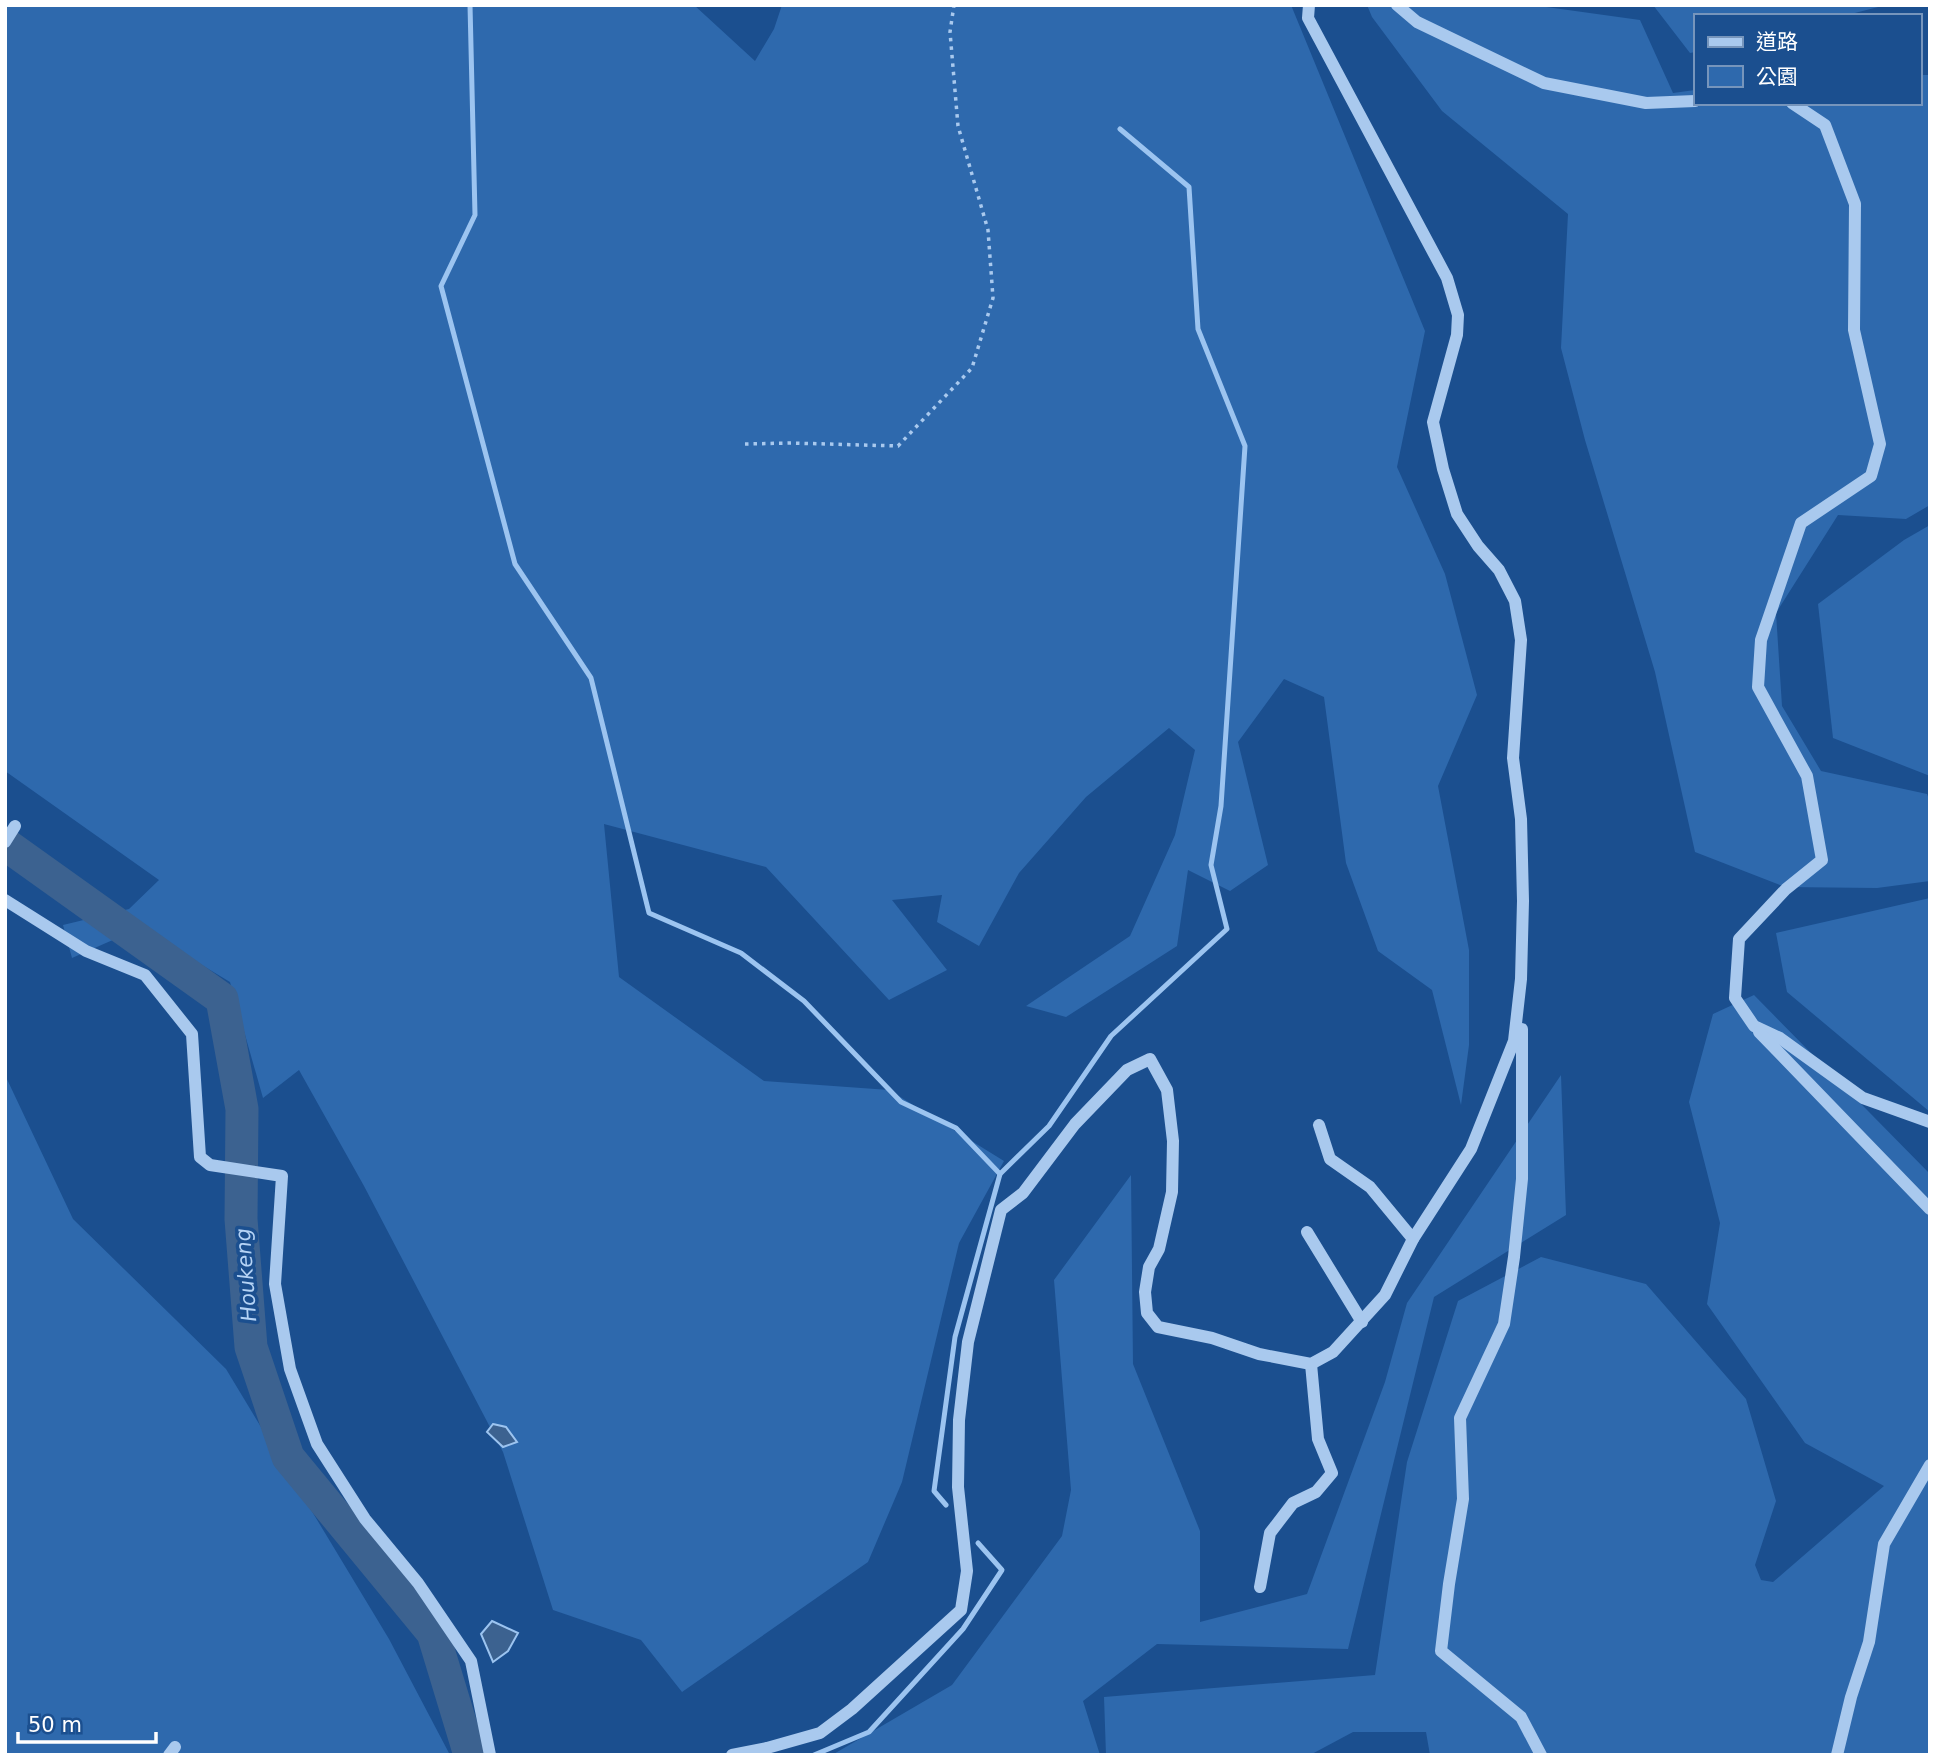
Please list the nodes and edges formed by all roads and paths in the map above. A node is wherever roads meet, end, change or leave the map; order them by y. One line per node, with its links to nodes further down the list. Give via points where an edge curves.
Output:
1 (954, 5): 6 (path, via 950,32 958,126 988,230 993,298 972,368 898,446)
2 (1309, 5): 10 (street, via 1308,18 1447,278 1458,315 1457,335 1433,422 1457,514 1499,570 1515,601 1521,640 1513,758 1521,819)
3 (1397, 5): 4 (street, via 1417,22 1544,83 1646,103)
4 (1694, 101)
5 (1795, 105): 11 (street, via 1825,125 1855,204 1853,330 1880,444 1871,476 1801,523 1761,640 1758,687 1807,776 1822,860 1786,889 1739,939 1735,998)
6 (745, 444)
7 (15, 826): 8 (street)
8 (5, 842)
9 (5, 900): 21 (street, via 86,951 145,975 192,1034 200,1157 210,1165 282,1176 275,1284 290,1369 312,1431 365,1519 418,1583 471,1661)
10 (1521, 979): 16 (street, via 1514,1041 1471,1149); 23 (street, via 1522,1180 1514,1257 1504,1324 1460,1418 1463,1499 1441,1651 1521,1717)
11 (1754, 1027): 12 (street, via 1780,1038 1863,1098); 14 (street)
12 (1930, 1122)
13 (1319, 1125): 16 (street, via 1329,1159 1370,1187)
14 (1930, 1209)
15 (1307, 1232): 17 (street)
16 (1413, 1239): 17 (street, via 1385,1295)
17 (1362, 1322): 18 (street, via 1333,1352)
18 (1311, 1364): 20 (street, via 1318,1439 1332,1473 1316,1492 1293,1503 1270,1533); 22 (street, via 1158,1327 1147,1313 1149,1267 1172,1192 1173,1141 1167,1090 1150,1059 1127,1070 1075,1124 1023,1193 1001,1210 968,1342 958,1420 958,1487 967,1571 961,1610 820,1733)
19 (1930, 1465): 24 (street, via 1884,1544 1869,1642)
20 (1260, 1587)
21 (490, 1755)
22 (732, 1755)
23 (1541, 1755)
24 (1837, 1755)

